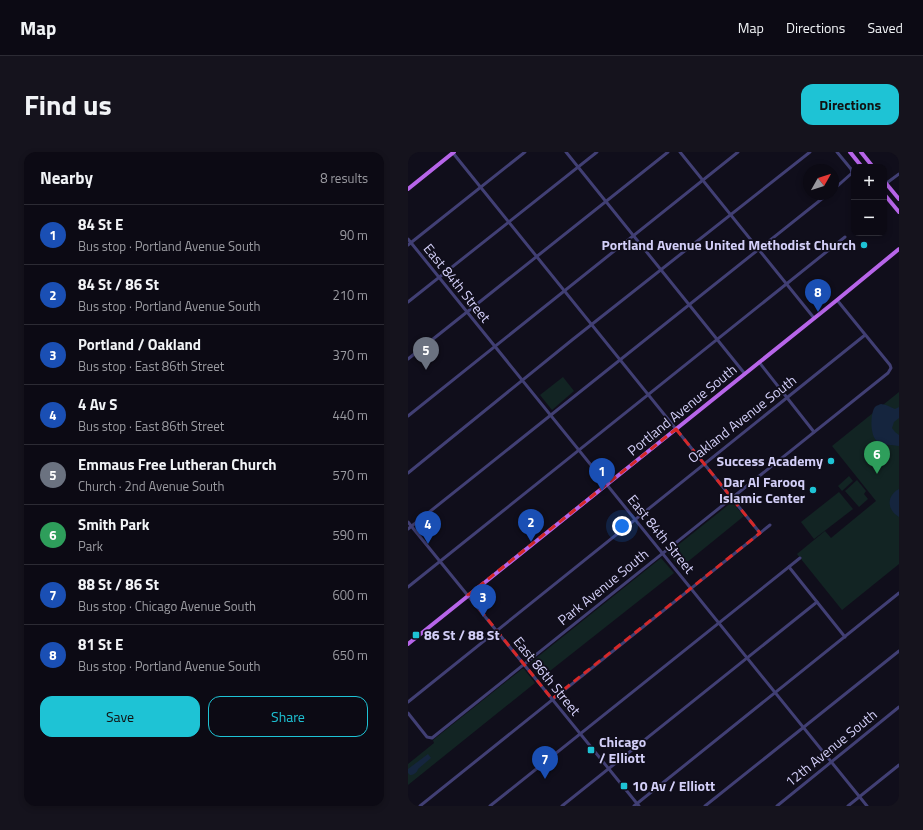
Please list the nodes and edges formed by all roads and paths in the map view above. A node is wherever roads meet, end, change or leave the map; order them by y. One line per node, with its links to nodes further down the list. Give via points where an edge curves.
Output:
1 (454, 152): 21 (street); 22 (main road)
2 (525, 152): 21 (street)
3 (566, 152): 15 (street)
4 (597, 152): 15 (street)
5 (668, 152): 26 (street)
6 (680, 152): 17 (street)
7 (738, 152): 17 (street)
8 (810, 152): 28 (street)
9 (837, 152): 19 (street, via 852,173)
10 (850, 152): 13 (main road)
11 (861, 152): 12 (main road)
12 (865, 158): 13 (main road); 14 (main road)
13 (859, 163)
14 (870, 164)
15 (578, 167): 26 (street); 29 (street)
16 (899, 174): 18 (street)
17 (703, 180): 28 (street); 30 (street)
18 (887, 182)
19 (839, 185)
20 (887, 185): 24 (main road)
21 (481, 187): 29 (street); 33 (street)
22 (408, 188)
23 (887, 198): 27 (main road)
24 (899, 199)
25 (821, 200): 34 (street)
26 (606, 202): 30 (street); 36 (street)
27 (899, 212)
28 (731, 215): 34 (street); 37 (street)
29 (509, 222): 36 (street); 38 (street)
30 (634, 236): 37 (street); 40 (street)
31 (846, 237): 39 (street)
32 (408, 239): 33 (street, East 84th Street)
33 (410, 244): 38 (street, East 84th Street)
34 (759, 250): 39 (street); 43 (street)
35 (898, 251): 41 (main road, Portland Avenue South)
36 (537, 256): 40 (street); 44 (street)
37 (661, 270): 43 (street); 46 (street)
38 (439, 278): 42 (street); 44 (street, East 84th Street)
39 (787, 284): 45 (street); 48 (street)
40 (565, 291): 46 (street); 49 (street)
41 (837, 300): 45 (main road, Portland Avenue South); 47 (street)
42 (408, 302)
43 (690, 305): 48 (street); 51 (street)
44 (467, 312): 49 (street, East 84th Street); 50 (street)
45 (814, 318): 52 (main road, Portland Avenue South)
46 (592, 324): 51 (street); 54 (street)
47 (865, 335): 56 (street, Oakland Avenue South); 60 (street, Park Avenue South, via 891,368)
48 (718, 340): 53 (street); 55 (street)
49 (495, 347): 54 (street, East 84th Street); 57 (street)
50 (408, 359)
51 (621, 360): 55 (street); 58 (street)
52 (759, 362): 53 (main road, Portland Avenue South); 56 (street)
53 (745, 374): 59 (main road, Portland Avenue South)
54 (522, 380): 58 (street, East 84th Street); 63 (street)
55 (649, 395): 59 (street); 61 (street)
56 (787, 398): 60 (street); 62 (street, Oakland Avenue South)
57 (408, 416)
58 (551, 416): 61 (street, East 84th Street); 69 (street)
59 (676, 429): 62 (street); 64 (main road, Portland Avenue South)
60 (814, 432): 65 (street, Park Avenue South)
61 (579, 450): 64 (street, East 84th Street); 74 (street)
62 (704, 463): 65 (street); 66 (street, Oakland Avenue South)
63 (408, 473)
64 (607, 484): 66 (street, East 84th Street); 79 (main road, Portland Avenue South)
65 (732, 498): 71 (street); 72 (street, Park Avenue South)
66 (635, 519): 72 (street, East 84th Street); 82 (street, Oakland Avenue South)
67 (408, 522): 69 (street, East 86th Street)
68 (770, 525): 71 (street)
69 (412, 526): 70 (street); 74 (street, East 86th Street)
70 (408, 529)
71 (760, 533): 77 (street)
72 (663, 553): 77 (street, East 84th Street); 87 (street, Park Avenue South)
73 (800, 558): 75 (street)
74 (440, 561): 76 (street); 79 (street, East 86th Street)
75 (789, 568): 80 (street); 81 (street)
76 (408, 587)
77 (691, 588): 81 (street, East 84th Street); 89 (street)
78 (899, 593): 83 (street)
79 (468, 595): 82 (street, East 86th Street); 84 (main road, Portland Avenue South)
80 (816, 602): 83 (street); 86 (street)
81 (719, 623): 86 (street, East 84th Street); 94 (street)
82 (496, 630): 87 (street, East 86th Street); 90 (street, Oakland Avenue South)
83 (845, 637): 88 (street)
84 (408, 644)
85 (899, 651): 93 (street)
86 (747, 657): 88 (street, East 84th Street); 97 (street)
87 (524, 664): 89 (street, East 86th Street); 92 (street, Park Avenue South, via 432,738 427,737)
88 (776, 692): 93 (street, East 84th Street); 100 (street)
89 (552, 699): 94 (street, East 86th Street); 102 (street)
90 (408, 702)
91 (899, 707): 95 (street, 12th Avenue South)
92 (408, 713)
93 (804, 727): 95 (street, East 84th Street); 105 (street)
94 (580, 733): 97 (street, East 86th Street); 103 (street)
95 (832, 762): 98 (street, East 84th Street); 106 (street, 12th Avenue South)
96 (899, 764): 98 (street)
97 (608, 769): 100 (street, East 86th Street); 104 (street)
98 (860, 796): 107 (street); 108 (street, East 84th Street)
99 (408, 803): 101 (street)
100 (637, 805)
101 (410, 806)
102 (420, 806)
103 (490, 806)
104 (562, 806)
105 (706, 806)
106 (776, 806)
107 (848, 806)
108 (867, 806)

